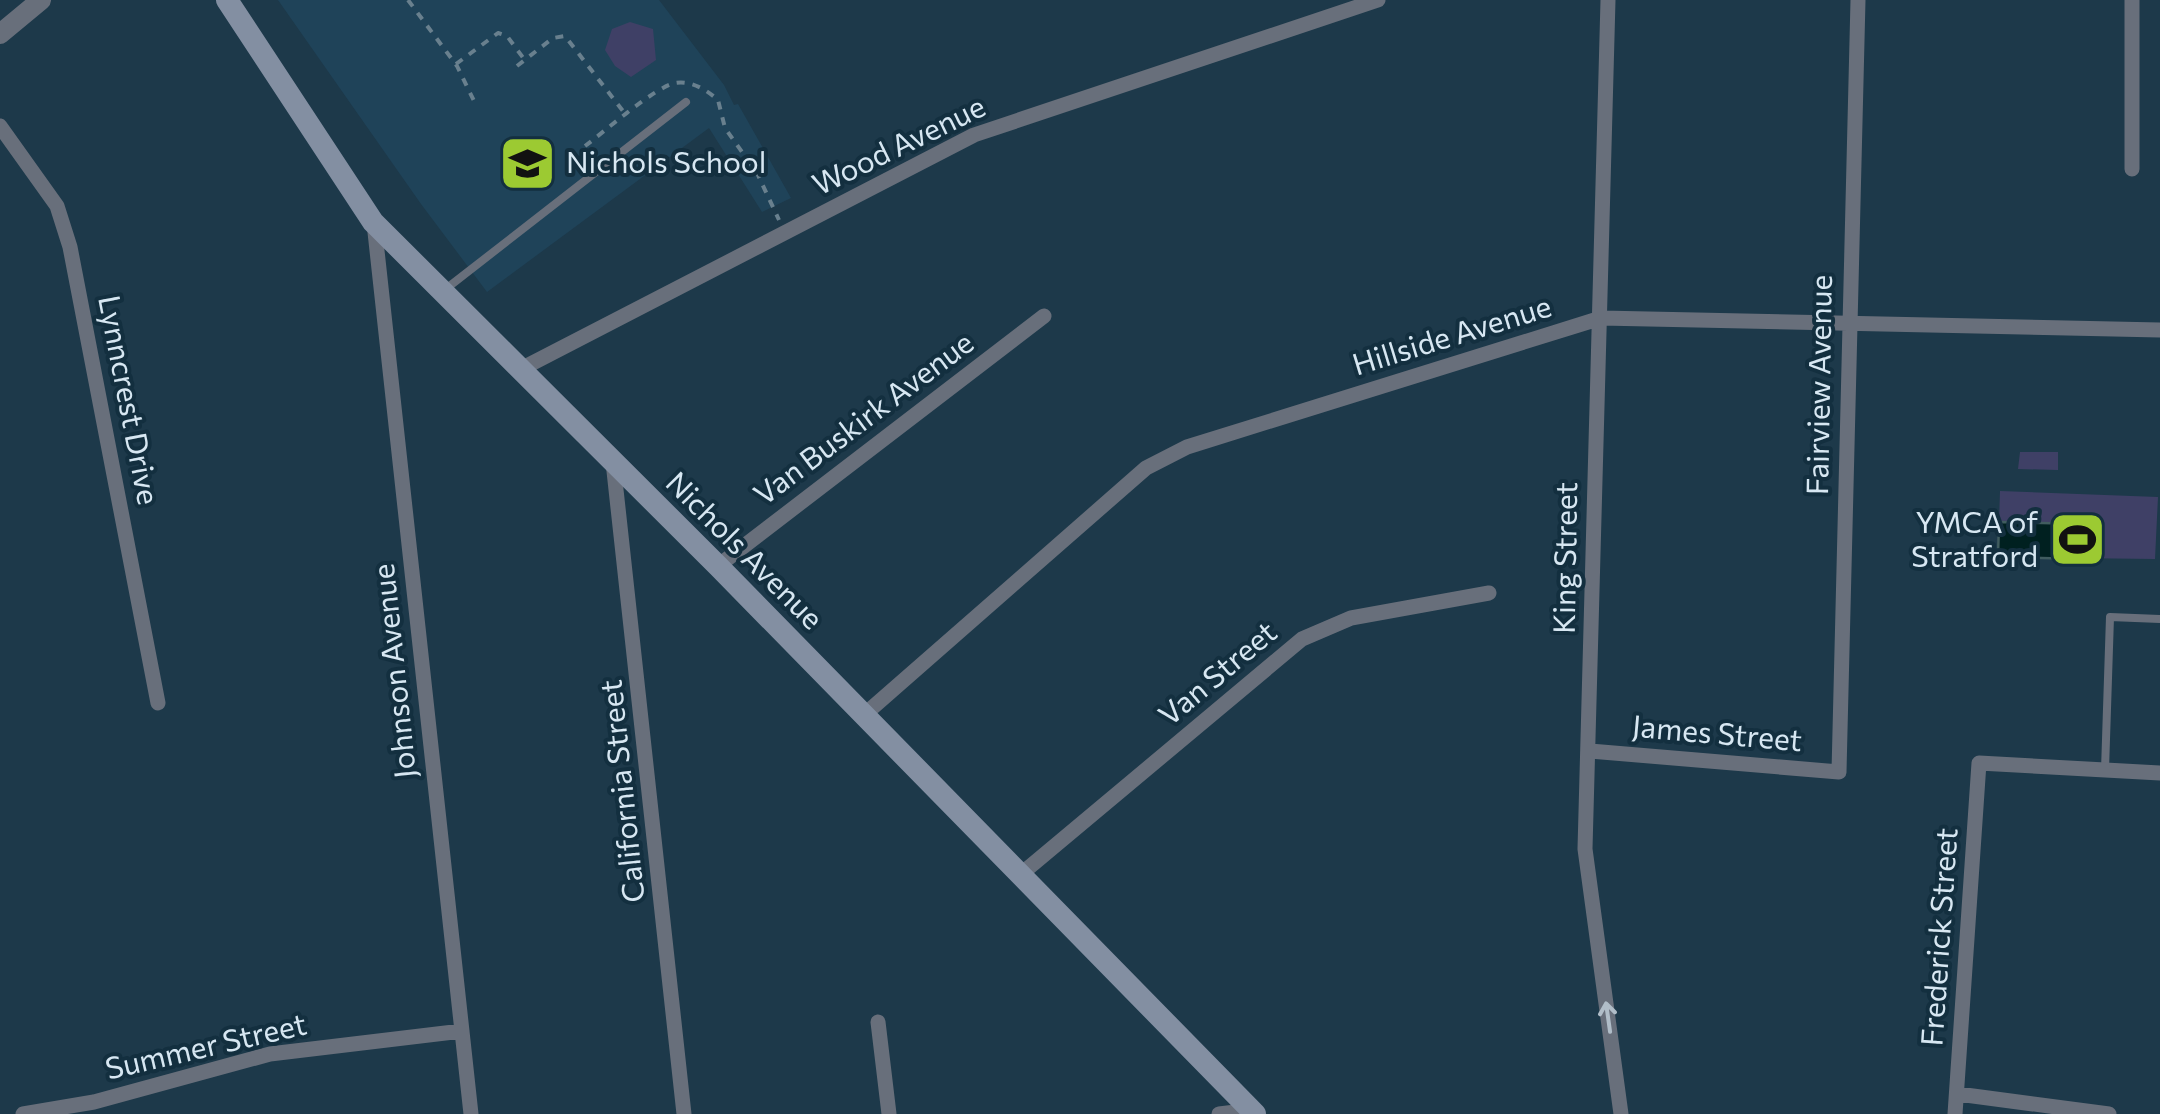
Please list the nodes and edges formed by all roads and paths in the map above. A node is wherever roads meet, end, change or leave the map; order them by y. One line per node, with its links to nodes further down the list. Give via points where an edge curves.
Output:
1 (41, 0): 8 (street)
2 (227, 0): 19 (main road, Nichols Avenue)
3 (408, 0): 10 (path)
4 (1378, 0): 25 (street, Wood Avenue, via 974,135)
5 (1608, 0): 22 (street, King Street)
6 (1858, 0): 23 (street, Fairview Avenue)
7 (2132, 0): 17 (street)
8 (0, 34)
9 (524, 60): 10 (path, via 498,33); 11 (path); 14 (path, via 553,38 567,37)
10 (456, 64): 13 (path)
11 (516, 66)
12 (686, 102): 20 (lane)
13 (475, 103)
14 (626, 115): 16 (path); 18 (path, via 670,84 710,92)
15 (0, 126): 30 (street, Lynncrest Drive, via 46,187 64,226)
16 (585, 146)
17 (2132, 169)
18 (779, 220)
19 (374, 222): 20 (main road, Nichols Avenue); 38 (street, Johnson Avenue)
20 (443, 290): 25 (main road, Nichols Avenue)
21 (1044, 316): 27 (street, Van Buskirk Avenue)
22 (1601, 318): 23 (street, Hillside Avenue); 31 (street, Hillside Avenue, via 1188,447 1146,468); 32 (street, King Street)
23 (1848, 323): 24 (street, Hillside Avenue); 34 (street, Fairview Avenue)
24 (2160, 330)
25 (521, 369): 26 (main road, Nichols Avenue)
26 (614, 462): 27 (main road, Nichols Avenue); 43 (street, California Street)
27 (718, 566): 31 (main road, Nichols Avenue)
28 (1490, 593): 36 (street, Van Street, via 1351,618 1302,639)
29 (2160, 619): 33 (lane, via 2110,617)
30 (158, 703)
31 (864, 716): 36 (main road, Nichols Avenue)
32 (1590, 751): 34 (street, James Street); 46 (street, King Street, one-way to 32, via 1585,850)
33 (2105, 770): 35 (street); 39 (street, Frederick Street, via 1980,763)
34 (1839, 772)
35 (2160, 773)
36 (1020, 874): 40 (main road, Nichols Avenue)
37 (878, 1022): 44 (street)
38 (462, 1031): 41 (street, Summer Street, via 270,1054 94,1102); 42 (street, Johnson Avenue)
39 (1958, 1094): 47 (street, Frederick Street); 48 (street)
40 (1254, 1112): 45 (street)
41 (23, 1114)
42 (471, 1114)
43 (684, 1114)
44 (890, 1114)
45 (1219, 1114)
46 (1621, 1114)
47 (1955, 1114)
48 (2109, 1114)

